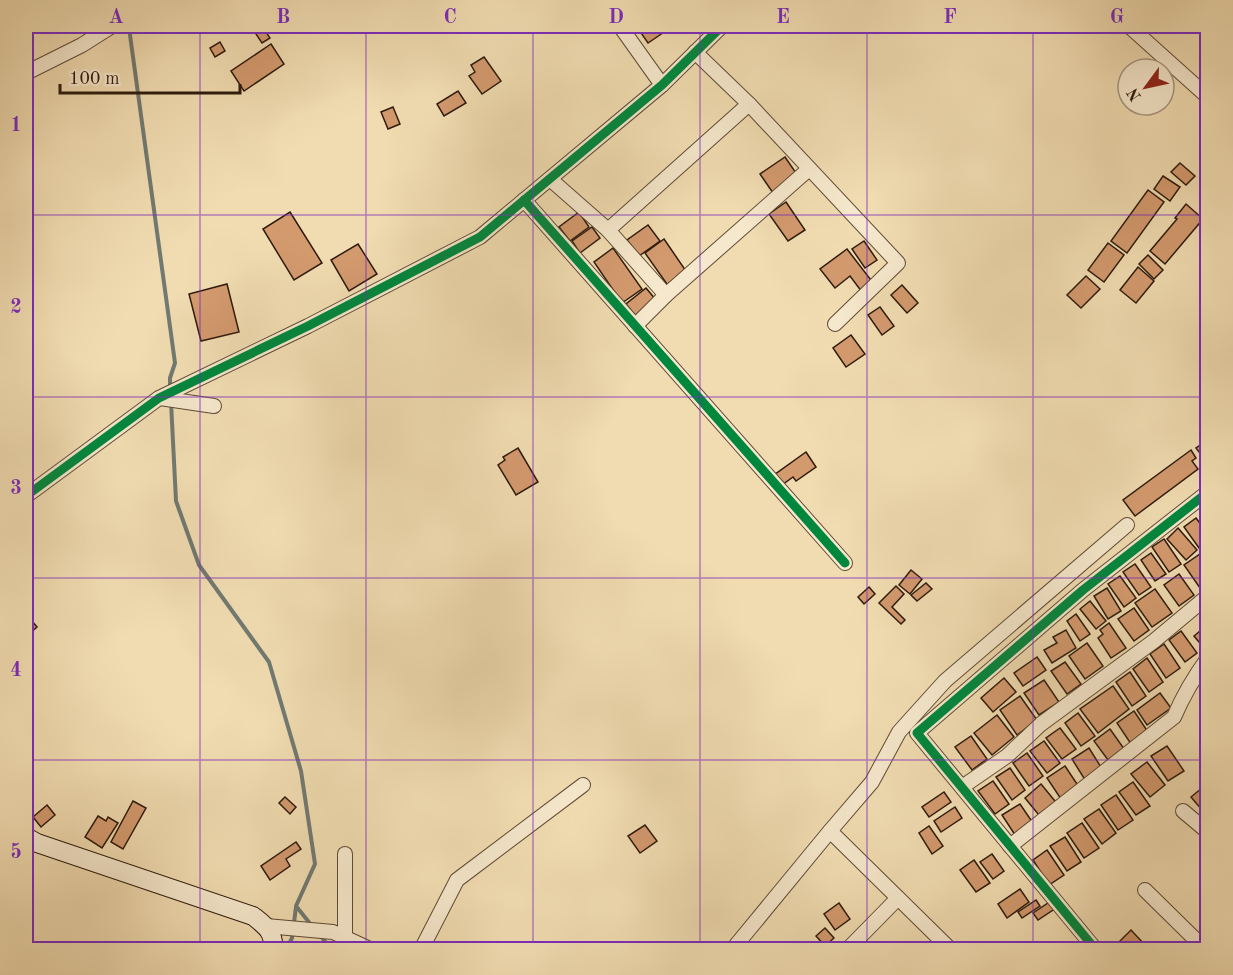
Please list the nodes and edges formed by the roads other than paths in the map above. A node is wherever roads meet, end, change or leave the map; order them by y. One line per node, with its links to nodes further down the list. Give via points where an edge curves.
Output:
1 (620, 26): 7 (street)
2 (722, 26): 5 (street)
3 (1129, 26): 8 (street)
4 (108, 28): 6 (street)
5 (695, 52): 7 (street); 9 (street)
6 (26, 73)
7 (662, 85): 11 (street)
8 (1208, 97)
9 (749, 105): 10 (street); 13 (street)
10 (809, 169): 14 (street); 15 (street, via 898,263)
11 (550, 179): 12 (street); 13 (street)
12 (524, 200): 16 (street); 17 (street, via 480,237)
13 (608, 230): 14 (street)
14 (666, 296): 16 (street)
15 (835, 324)
16 (635, 326): 22 (street)
17 (160, 398): 18 (street); 20 (street)
18 (214, 406)
19 (1208, 492): 26 (street, via 1083,590 917,733)
20 (26, 496)
21 (1127, 525): 28 (street, via 945,681 899,732 872,782)
22 (845, 563)
23 (1208, 596): 26 (street)
24 (1208, 658): 31 (street, via 1174,717)
25 (583, 785): 40 (street, via 457,880)
26 (962, 788): 31 (street)
27 (1184, 811): 29 (street)
28 (830, 831): 34 (street); 41 (street)
29 (1208, 832)
30 (26, 837): 35 (main road)
31 (1010, 846): 44 (street)
32 (345, 854): 36 (street)
33 (1145, 890): 37 (street)
34 (898, 898): 42 (street); 43 (street)
35 (273, 926): 36 (street); 38 (main road)
36 (339, 934): 39 (street)
37 (1206, 949)
38 (274, 950)
39 (372, 950)
40 (421, 950)
41 (732, 950)
42 (848, 950)
43 (951, 950)
44 (1096, 950)

